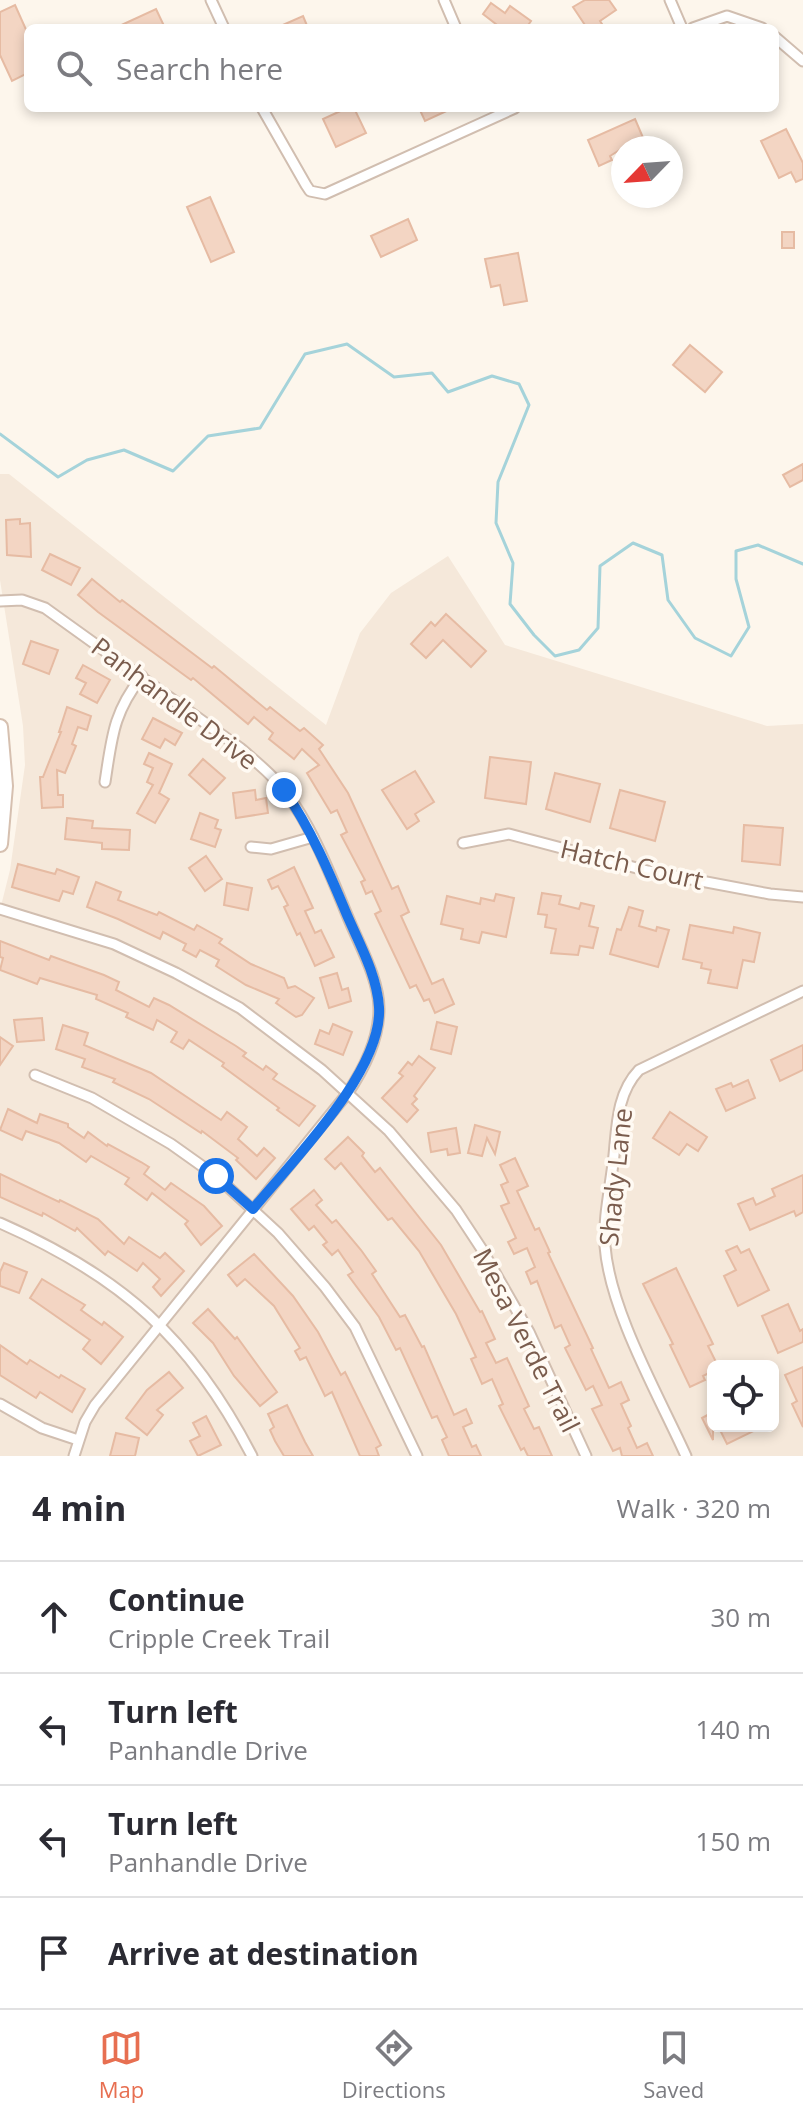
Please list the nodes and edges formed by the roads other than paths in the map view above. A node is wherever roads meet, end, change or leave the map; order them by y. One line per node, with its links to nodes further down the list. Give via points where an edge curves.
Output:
1 (211, 0): 4 (street)
2 (444, 0): 5 (street)
3 (670, 0): 6 (street)
4 (222, 24)
5 (454, 24)
6 (680, 24)
7 (704, 24): 8 (street, via 727,16)
8 (750, 24)
9 (779, 40): 10 (street)
10 (803, 61)
11 (264, 112): 12 (street, via 310,191 325,194)
12 (491, 113)
13 (0, 601): 14 (street, Panhandle Drive, via 22,600 45,608)
14 (142, 676): 16 (street, via 115,720); 17 (street, Panhandle Drive, via 269,773)
15 (0, 727): 19 (main road, via 5,786)
16 (105, 782)
17 (313, 837): 20 (street, via 271,849); 25 (street, Panhandle Drive, via 366,960 379,1005 375,1039)
18 (463, 843): 21 (street, Hatch Court, via 509,834 648,871)
19 (0, 844)
20 (251, 847)
21 (803, 897)
22 (0, 909): 25 (street, Mesa Verde Trail, via 114,944 176,973 240,1008)
23 (803, 991): 35 (street, Shady Lane, via 639,1070 618,1111 604,1231 612,1284)
24 (35, 1075): 26 (street, via 92,1098 158,1136)
25 (347, 1094): 26 (street, Panhandle Drive); 34 (street, Mesa Verde Trail, via 389,1131 456,1210 529,1332)
26 (253, 1209): 28 (street, Panhandle Drive); 33 (street, via 355,1327)
27 (0, 1223): 28 (street, via 92,1269)
28 (160, 1324): 30 (street, Panhandle Drive, via 95,1405); 32 (street, via 232,1418)
29 (0, 1404): 30 (street, via 42,1428)
30 (78, 1440): 31 (street, Panhandle Drive)
31 (74, 1456)
32 (252, 1456)
33 (417, 1456)
34 (586, 1456)
35 (686, 1456)

